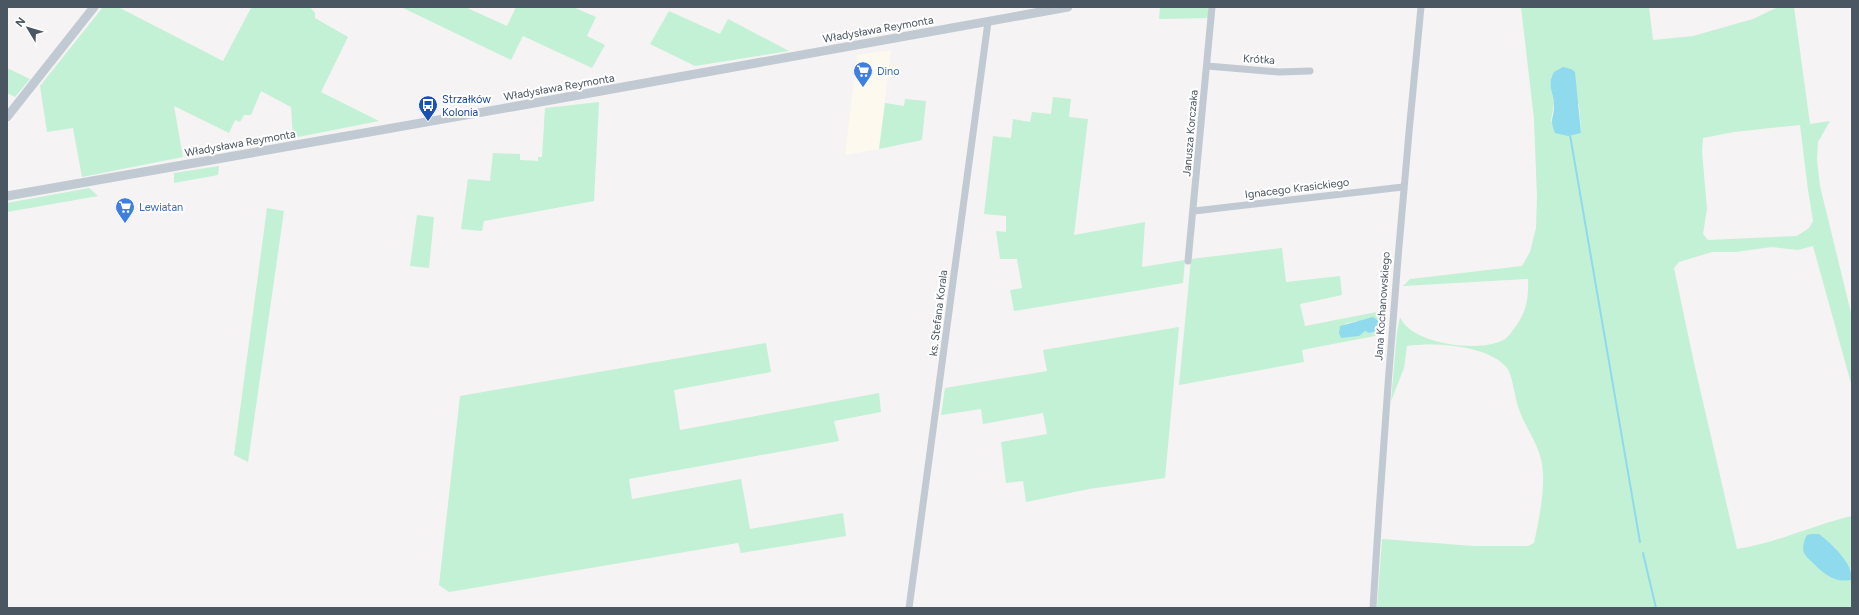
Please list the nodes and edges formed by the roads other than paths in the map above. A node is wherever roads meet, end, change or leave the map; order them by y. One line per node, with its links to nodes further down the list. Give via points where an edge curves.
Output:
1 (94, 7): 8 (street)
2 (1068, 7): 5 (street, Władysława Reymonta)
3 (1212, 7): 6 (street, Janusza Korczaka)
4 (1421, 7): 9 (street, Jana Kochanowskiego)
5 (988, 22): 10 (street, Władysława Reymonta); 13 (street, ks. Stefana Korala)
6 (1207, 66): 7 (street, Krótka, via 1279,72); 11 (street, Janusza Korczaka)
7 (1310, 71)
8 (7, 117)
9 (1403, 187): 11 (street, Ignacego Krasickiego); 14 (street, Jana Kochanowskiego)
10 (7, 196)
11 (1194, 212): 12 (street, Janusza Korczaka)
12 (1188, 261)
13 (909, 608)
14 (1373, 608)

